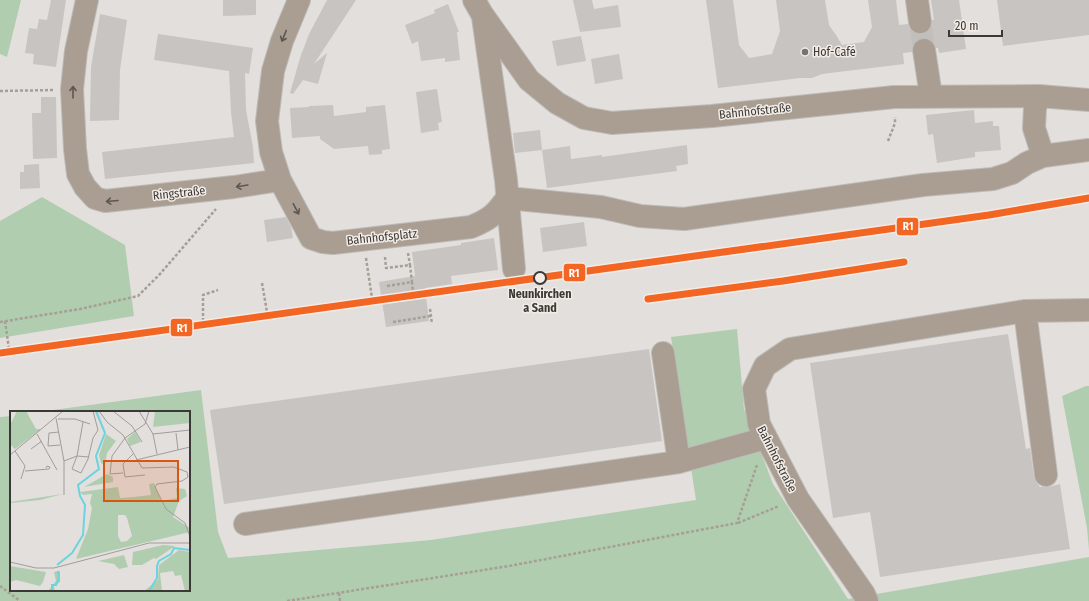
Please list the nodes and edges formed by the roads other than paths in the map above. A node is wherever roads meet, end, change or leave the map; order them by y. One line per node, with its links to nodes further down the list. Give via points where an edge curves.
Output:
1 (87, 0): 12 (street, Ringstraße, one-way to 1, via 105,201 95,198 78,174 72,89 76,51)
2 (299, 0): 12 (street, one-way to 12, via 273,71 267,121 271,152)
3 (917, 0): 5 (street)
4 (478, 7): 7 (street, Bahnhofstraße, via 529,80 557,103 584,118 612,123 712,116 894,97); 13 (street)
5 (920, 22)
6 (924, 50): 7 (street)
7 (931, 96): 8 (street, Bahnhofstraße)
8 (1039, 96): 9 (street, Bahnhofstraße); 11 (street, via 1035,108 1034,128)
9 (1089, 100)
10 (1089, 150): 11 (street)
11 (1043, 156): 13 (street, via 1012,173 994,179 923,185 684,219 640,216 601,207)
12 (280, 180): 13 (street, Bahnhofsplatz, one-way to 13, via 311,238 333,243 471,227 497,212)
13 (507, 198): 14 (street)
14 (514, 269)
15 (1089, 310): 16 (street, Bahnhofstraße)
16 (1025, 311): 18 (street, Bahnhofstraße, via 790,349 764,366 754,389 758,424); 20 (street)
17 (663, 353): 19 (street)
18 (766, 438): 19 (street); 22 (street, Bahnhofstraße, via 798,498)
19 (679, 462): 21 (street)
20 (1046, 475)
21 (244, 524)
22 (867, 601)

